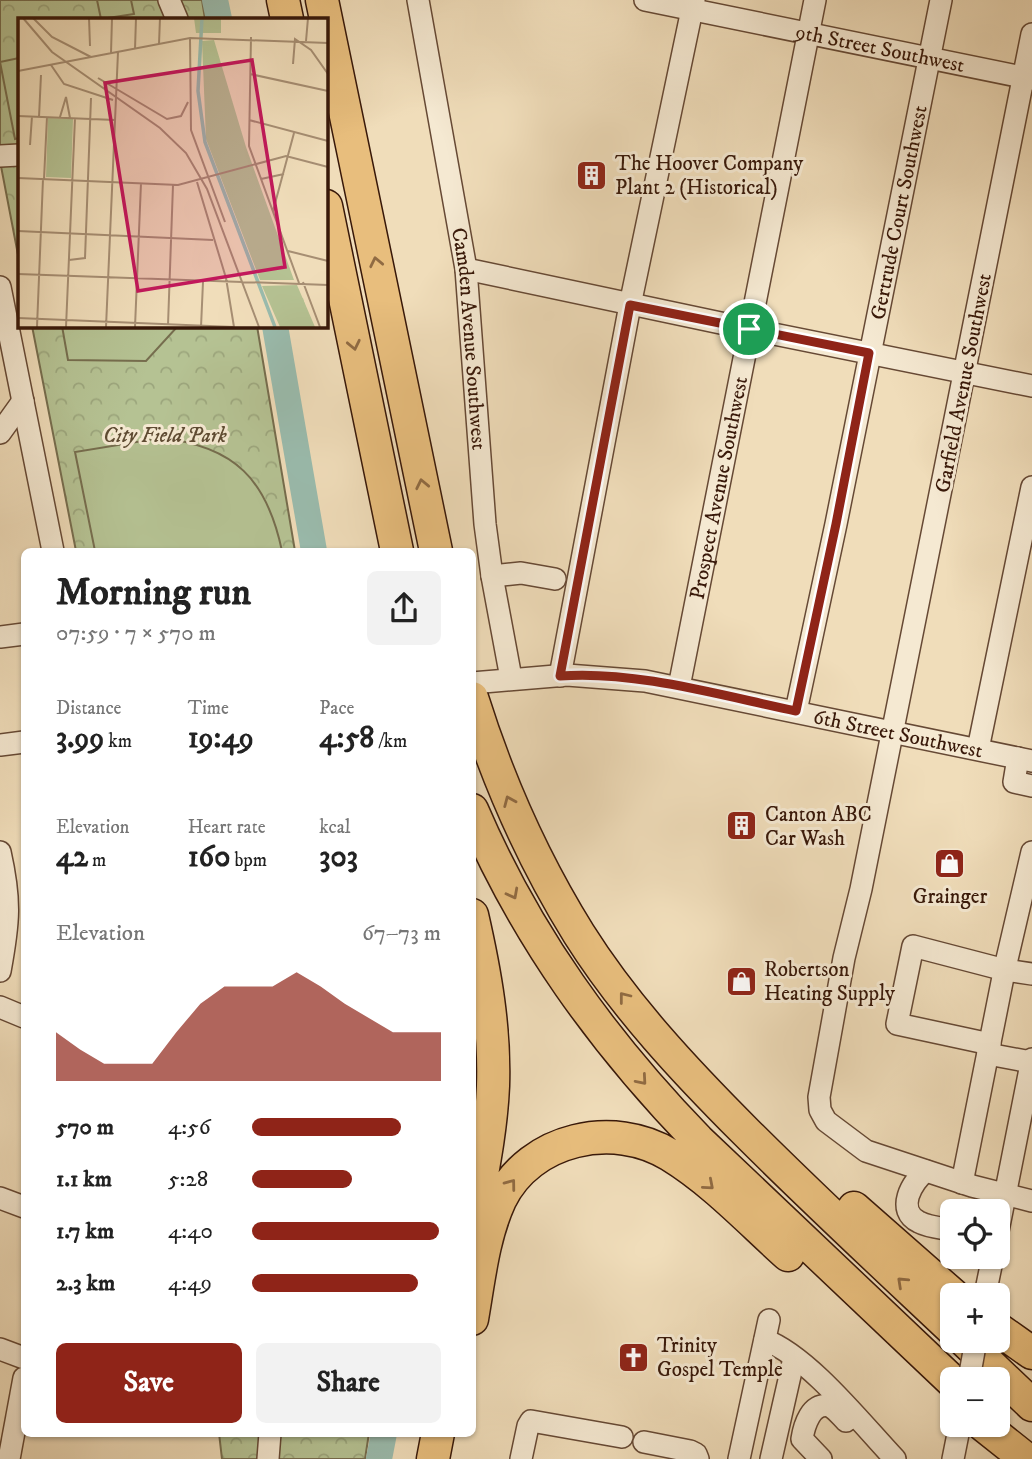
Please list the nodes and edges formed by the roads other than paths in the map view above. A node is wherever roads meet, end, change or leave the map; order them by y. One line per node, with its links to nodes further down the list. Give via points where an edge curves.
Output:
1 (169, 0): 7 (street)
2 (418, 0): 16 (street, Camden Avenue Southwest)
3 (645, 0): 6 (street, 9th Street Southwest)
4 (815, 0): 9 (street, Prospect Avenue Southwest)
5 (941, 0): 11 (street, Gertrude Court Southwest)
6 (693, 5): 9 (street, 9th Street Southwest); 18 (street)
7 (177, 18)
8 (327, 26): 30 (highway, one-way to 8)
9 (808, 33): 11 (street, 9th Street Southwest); 19 (street, Prospect Avenue Southwest)
10 (1032, 34): 12 (street, Garfield Avenue Southwest)
11 (929, 58): 12 (street, 9th Street Southwest); 20 (street, Gertrude Court Southwest)
12 (1028, 78): 21 (street, Garfield Avenue Southwest)
13 (18, 155): 14 (street)
14 (0, 156)
15 (327, 211): 22 (highway, one-way to 22)
16 (466, 269): 18 (street); 31 (street, Camden Avenue Southwest)
17 (0, 287): 24 (street)
18 (630, 305): 19 (street); 35 (street)
19 (749, 329): 20 (street); 38 (street, Prospect Avenue Southwest)
20 (869, 353): 21 (street); 40 (street, Gertrude Court Southwest)
21 (966, 372): 23 (street); 41 (street, Garfield Avenue Southwest)
22 (361, 378): 28 (highway, via 362,461); 29 (highway)
23 (1032, 386)
24 (23, 401): 25 (street); 27 (street)
25 (0, 433)
26 (1032, 487): 44 (street)
27 (52, 548)
28 (380, 548)
29 (396, 548)
30 (435, 548)
31 (492, 576): 32 (street, via 521,573); 36 (street, Camden Avenue Southwest)
32 (555, 579)
33 (21, 634): 34 (street)
34 (0, 638)
35 (560, 676): 36 (street, 6th Street Southwest); 38 (street, 6th Street Southwest, via 602,676)
36 (511, 678): 37 (street, 6th Street Southwest)
37 (476, 682)
38 (679, 687): 40 (street, 6th Street Southwest)
39 (476, 710): 56 (highway, one-way to 39, via 604,970 556,895 522,831)
40 (796, 711): 41 (street, 6th Street Southwest)
41 (893, 732): 44 (street, 6th Street Southwest); 59 (street, Garfield Avenue Southwest, via 819,1097 826,1121 866,1151)
42 (21, 742): 43 (street)
43 (0, 745)
44 (978, 749): 45 (street, 6th Street Southwest)
45 (1025, 759): 46 (street, via 1014,782)
46 (1032, 786)
47 (476, 818): 77 (highway, one-way to 77, via 551,961 624,1059 698,1140)
48 (0, 852): 52 (street, via 9,910)
49 (1032, 852): 51 (street)
50 (476, 934): 65 (highway, via 493,1046 490,1118)
51 (1005, 970): 53 (street); 57 (street); 57 (street, via 913,946 897,1024)
52 (0, 971)
53 (1032, 974)
54 (0, 1007): 55 (street)
55 (21, 1016)
56 (648, 1026): 68 (highway, via 711,1074); 70 (highway, one-way to 56, via 763,1150)
57 (989, 1049): 58 (street); 60 (street)
58 (1032, 1060): 61 (street)
59 (926, 1171): 60 (street, Garfield Avenue Southwest); 67 (street, via 908,1192 910,1214 920,1223)
60 (962, 1183): 61 (street, Garfield Avenue Southwest)
61 (1004, 1195): 63 (street); 64 (street, Garfield Avenue Southwest)
62 (0, 1198): 66 (street)
63 (1003, 1199)
64 (1032, 1201)
65 (476, 1205)
66 (21, 1206)
67 (940, 1227)
68 (940, 1284)
69 (476, 1296): 78 (highway, one-way to 78, via 494,1214 522,1171 570,1142 591,1137 633,1140 668,1154 705,1181)
70 (940, 1318)
71 (1010, 1337): 74 (highway)
72 (0, 1349): 75 (street)
73 (978, 1353): 80 (highway)
74 (1032, 1353)
75 (21, 1357)
76 (794, 1358): 97 (street, via 767,1330); 98 (street); 100 (street)
77 (940, 1370)
78 (940, 1390)
79 (21, 1394): 91 (street)
80 (1032, 1405)
81 (1010, 1436): 90 (highway)
82 (271, 1437): 92 (street)
83 (437, 1437): 93 (highway)
84 (452, 1437): 94 (highway)
85 (622, 1437): 95 (street, via 535,1420 528,1426)
86 (957, 1437): 89 (street)
87 (998, 1437): 101 (highway)
88 (644, 1442): 96 (street, via 690,1451)
89 (953, 1456)
90 (1032, 1457)
91 (9, 1459)
92 (268, 1459)
93 (433, 1459)
94 (449, 1459)
95 (522, 1459)
96 (698, 1459)
97 (739, 1459)
98 (771, 1459)
99 (821, 1459): 100 (street, via 802,1438 803,1429 814,1409 831,1406 879,1453)
100 (892, 1459)
101 (1026, 1459)

